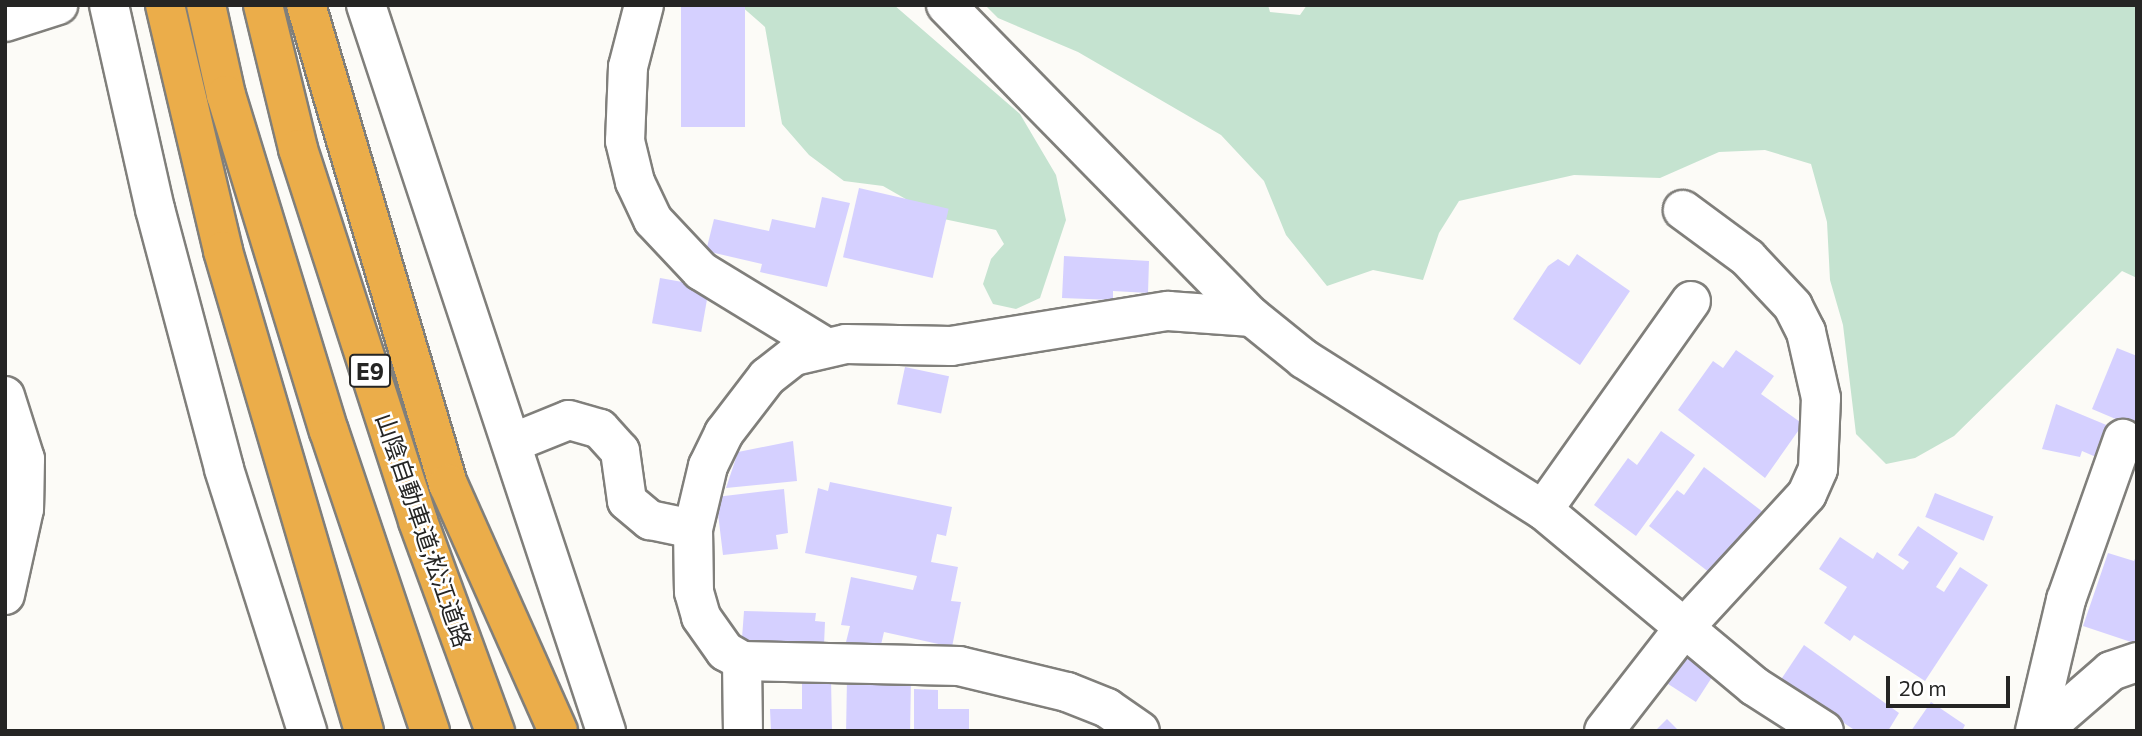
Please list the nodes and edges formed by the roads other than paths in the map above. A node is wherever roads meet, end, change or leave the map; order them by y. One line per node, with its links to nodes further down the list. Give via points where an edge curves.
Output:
1 (58, 5): 10 (street)
2 (109, 5): 25 (street, via 155,209 224,470)
3 (165, 5): 26 (highway, via 223,251)
4 (206, 5): 27 (highway, E9, via 226,95 325,418)
5 (263, 5): 28 (highway, 山陰自動車道;松江道路 / E9, via 298,149 418,521)
6 (306, 5): 29 (highway, via 448,484)
7 (366, 5): 17 (street)
8 (644, 5): 14 (street, via 628,67 625,141 635,183 653,220 701,271)
9 (946, 5): 13 (street)
10 (5, 22)
11 (1684, 210): 21 (street, via 1748,258 1793,306 1814,363 1822,428 1818,469 1807,494)
12 (1691, 301): 18 (street)
13 (1252, 317): 14 (street, via 1168,310 951,346); 18 (street, via 1304,359)
14 (824, 346): 19 (street, via 794,356 745,402 708,466)
15 (5, 396): 20 (street, via 25,458 24,509)
16 (2123, 439): 22 (street)
17 (512, 443): 19 (street, via 569,420 600,429 620,451 627,501 650,520); 30 (street)
18 (1543, 510): 21 (street)
19 (693, 529): 23 (street, via 694,592 701,617 725,651)
20 (5, 595)
21 (1683, 629): 33 (street); 34 (street, via 1754,686)
22 (2054, 650): 24 (street); 35 (street)
23 (742, 660): 31 (street); 32 (street, via 959,666 1067,692 1107,708)
24 (2124, 666): 36 (street)
25 (307, 731)
26 (364, 731)
27 (430, 731)
28 (495, 731)
29 (558, 731)
30 (606, 731)
31 (743, 731)
32 (1140, 731)
33 (1605, 731)
34 (1824, 731)
35 (2035, 731)
36 (2042, 731)

